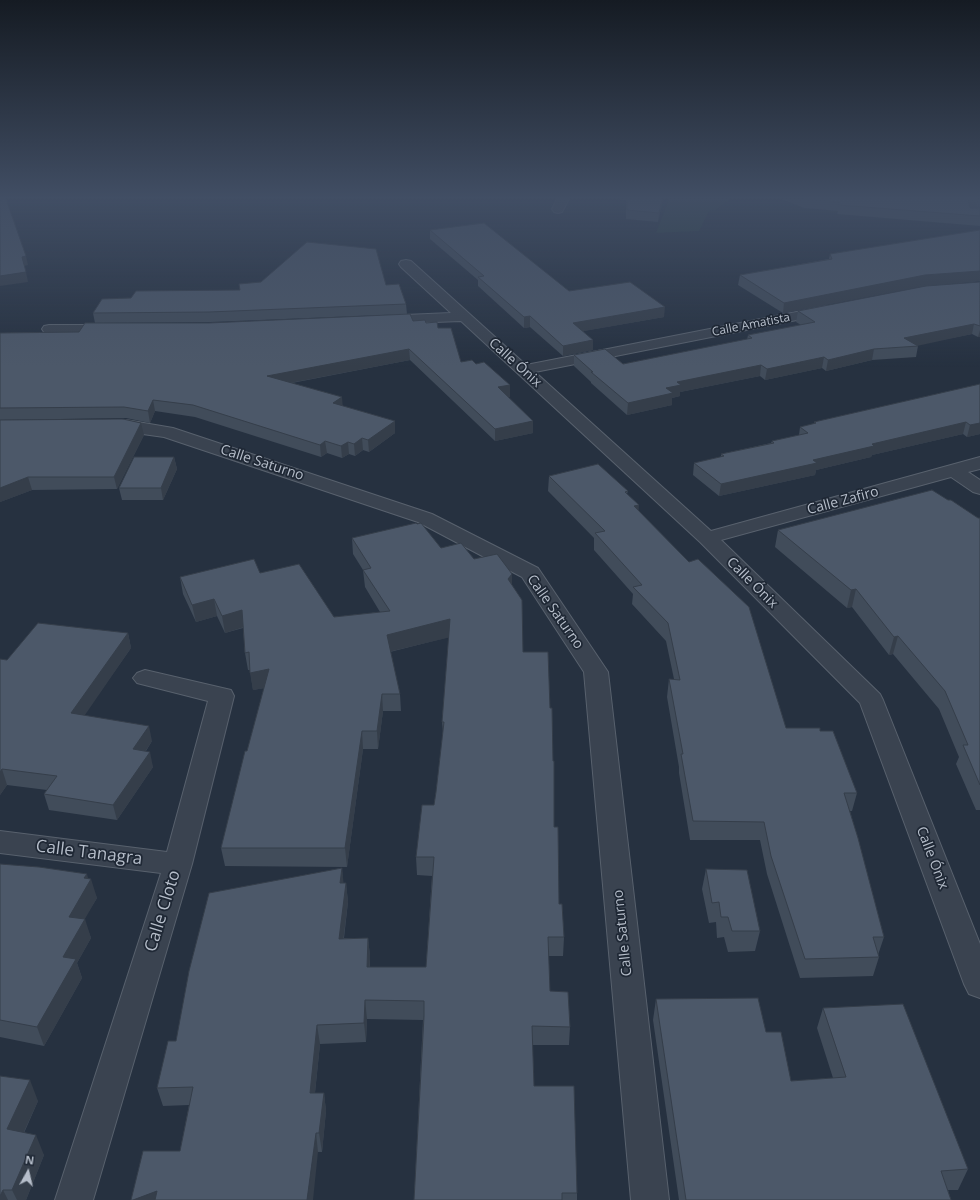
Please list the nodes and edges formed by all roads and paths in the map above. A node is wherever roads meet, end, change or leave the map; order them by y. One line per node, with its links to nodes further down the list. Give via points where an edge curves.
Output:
1 (406, 264): 3 (street, Calle Ónix)
2 (844, 307): 7 (street, Calle Amatista)
3 (463, 317): 4 (street); 7 (street, Calle Ónix)
4 (368, 321)
5 (126, 328): 6 (street)
6 (49, 329)
7 (523, 370): 12 (street, Calle Ónix)
8 (94, 425): 18 (street, Calle Saturno, via 126,425 167,432 426,518 530,573 596,672)
9 (980, 464): 10 (street, Calle Zafiro)
10 (953, 470): 11 (street); 12 (street, Calle Zafiro)
11 (980, 488)
12 (707, 538): 16 (street, Calle Ónix, via 871,700)
13 (145, 678): 15 (street, Calle Cloto, via 222,696)
14 (0, 842): 15 (street, Calle Tanagra)
15 (178, 864): 17 (street, Calle Cloto)
16 (980, 984)
17 (74, 1200)
18 (650, 1200)

